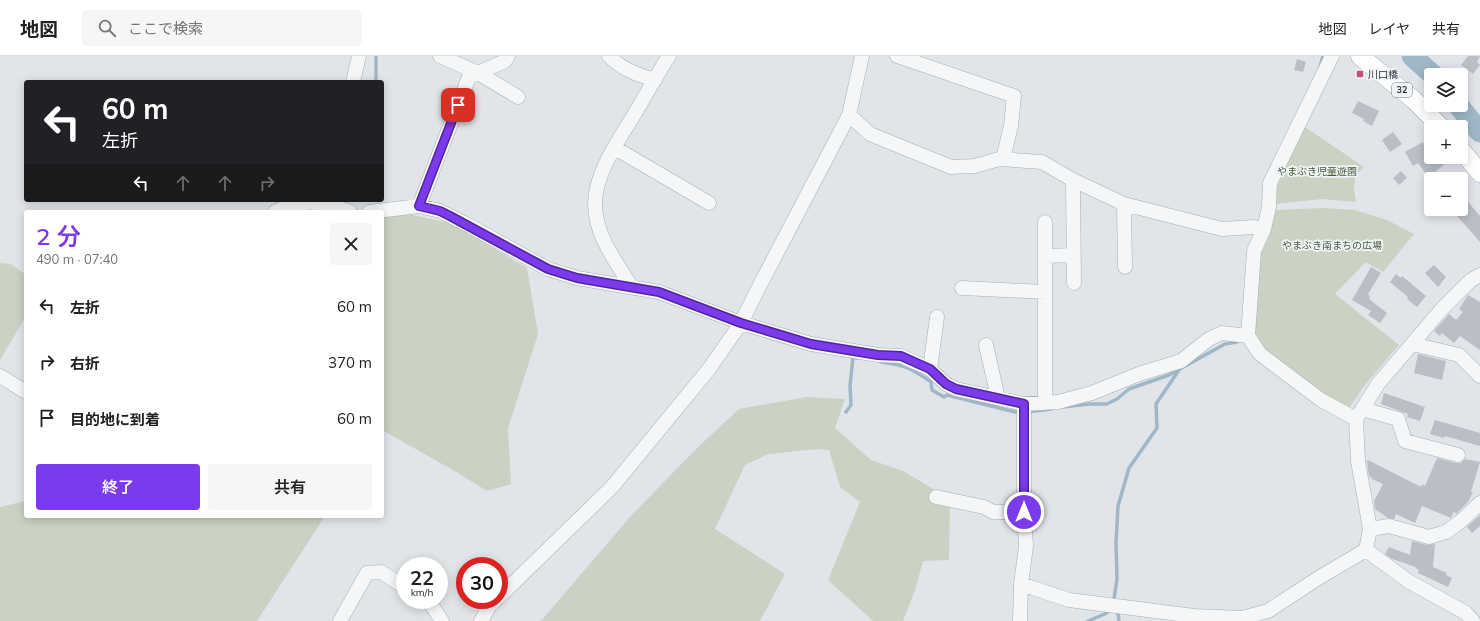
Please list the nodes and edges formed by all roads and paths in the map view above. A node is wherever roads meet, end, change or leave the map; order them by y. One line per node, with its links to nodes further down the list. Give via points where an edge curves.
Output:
1 (359, 56): 11 (street)
2 (440, 56): 10 (street)
3 (508, 56): 10 (street, via 505,61)
4 (609, 56): 12 (street, via 637,74)
5 (669, 56): 12 (street)
6 (862, 56): 14 (street)
7 (897, 56): 18 (street, via 1014,96)
8 (1332, 56): 30 (street, via 1270,183 1269,207)
9 (1360, 56): 15 (main road, 32)
10 (478, 73): 13 (street); 25 (street, via 469,77)
11 (353, 80)
12 (655, 80): 16 (street)
13 (518, 97)
14 (849, 115): 18 (street, via 870,134 951,167 975,166); 40 (street)
15 (1435, 120)
16 (615, 148): 23 (street); 36 (street, via 597,189 595,205 598,224 607,247)
17 (1468, 158): 19 (main road)
18 (1003, 159): 20 (street, via 1042,162)
19 (1480, 173)
20 (1072, 180): 24 (street); 32 (street)
21 (313, 202): 26 (street, via 287,205)
22 (325, 202): 27 (street)
23 (709, 203)
24 (1124, 204): 30 (street, via 1222,229); 33 (street)
25 (419, 206): 28 (street); 36 (street, via 440,211 548,269 577,278)
26 (278, 210)
27 (346, 210)
28 (384, 210)
29 (1045, 222): 31 (street)
30 (1264, 229): 41 (street, via 1254,251)
31 (1045, 256): 32 (street); 38 (street)
32 (1074, 256): 35 (street)
33 (1125, 267)
34 (1480, 275): 42 (street, via 1470,280)
35 (1074, 283)
36 (631, 286): 40 (street, via 659,292)
37 (962, 288): 38 (street)
38 (1045, 292): 49 (street)
39 (937, 316): 44 (street)
40 (741, 323): 44 (street, via 811,344 878,355 901,356); 60 (street, via 709,369 612,487)
41 (1248, 336): 49 (street, via 1222,333 1209,339 1181,361 1092,393); 51 (street, via 1260,354 1321,400)
42 (1412, 344): 46 (street, via 1459,355); 51 (street, via 1378,384)
43 (986, 345): 48 (street)
44 (930, 369): 48 (street, via 946,384 956,389)
45 (0, 376): 47 (street)
46 (1480, 376)
47 (24, 391)
48 (998, 398): 50 (street)
49 (1045, 403): 50 (street)
50 (1024, 404): 55 (street)
51 (1359, 414): 52 (street, via 1398,420 1405,441); 56 (street, via 1358,461)
52 (1458, 455)
53 (936, 497): 55 (street, via 984,507 993,512)
54 (1480, 503): 56 (street, via 1446,532 1429,537 1389,526)
55 (1024, 512): 59 (street, via 1026,546)
56 (1370, 529): 57 (street)
57 (1366, 550): 63 (street, via 1320,577); 68 (street, via 1408,581 1466,613)
58 (396, 582): 64 (street, via 380,572 367,574)
59 (1021, 584): 63 (street, via 1069,600 1194,616); 67 (street)
60 (508, 588)
61 (434, 609): 65 (street)
62 (488, 609): 66 (street)
63 (1269, 616)
64 (340, 621)
65 (442, 621)
66 (481, 621)
67 (1020, 621)
68 (1473, 621)

